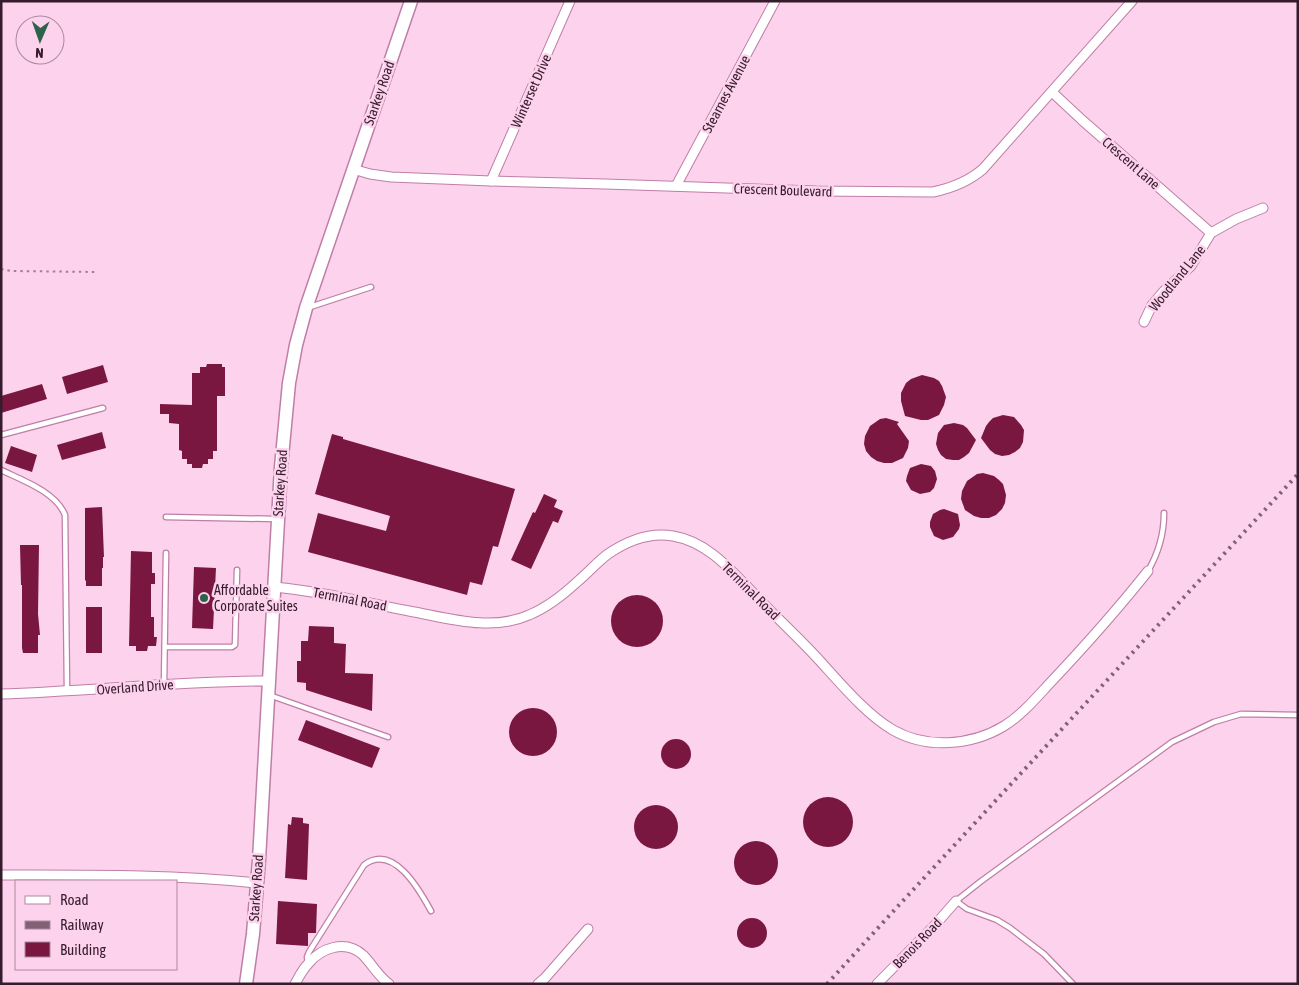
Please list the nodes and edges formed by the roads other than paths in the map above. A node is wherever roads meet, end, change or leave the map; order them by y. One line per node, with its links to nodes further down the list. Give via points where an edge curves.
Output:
1 (411, 1): 6 (main road, Starkey Road)
2 (570, 1): 7 (street, Winterset Drive)
3 (775, 1): 8 (street, Stearnes Avenue)
4 (1132, 1): 5 (street, Crescent Boulevard)
5 (1052, 92): 8 (street, Crescent Boulevard, via 983,169 963,184 948,189 933,192 816,192); 10 (street, Crescent Lane)
6 (353, 169): 7 (street, Crescent Boulevard, via 391,177); 12 (main road, Starkey Road)
7 (491, 181): 8 (street, Crescent Boulevard)
8 (676, 186)
9 (1263, 208): 10 (street, Woodland Lane)
10 (1211, 233): 13 (street, Woodland Lane, via 1191,266 1152,305)
11 (371, 287): 12 (lane)
12 (306, 308): 19 (main road, Starkey Road, via 288,391)
13 (1144, 322)
14 (103, 408): 15 (lane)
15 (1, 435)
16 (1, 470): 27 (lane, via 44,492 59,504 65,516)
17 (1164, 513): 22 (lane, via 1161,544)
18 (166, 517): 19 (lane)
19 (278, 520): 23 (main road, Starkey Road)
20 (166, 552): 24 (lane)
21 (237, 570): 24 (lane, via 236,645)
22 (1148, 572): 23 (street, Terminal Road, via 1071,662 1018,716 978,738 941,743 908,737 882,723 735,574 708,549 684,538 654,535 623,545 553,601 530,615 499,622 471,622)
23 (274, 587): 25 (main road, Starkey Road)
24 (165, 647): 26 (lane)
25 (269, 681): 26 (street, Overland Drive); 29 (main road, Starkey Road)
26 (164, 685): 27 (street, Overland Drive)
27 (67, 692): 28 (street, Overland Drive)
28 (1, 694)
29 (268, 694): 31 (lane); 33 (main road, Starkey Road)
30 (1298, 714): 34 (lane, via 1241,714 1214,722 1172,742)
31 (388, 737)
32 (1, 875): 33 (street, via 132,876)
33 (257, 883): 38 (main road, Starkey Road)
34 (956, 901): 42 (street, Benois Road); 43 (lane, via 967,910 1010,928 1044,954)
35 (431, 911): 37 (lane, via 413,882 392,862 384,859 369,861 318,936 309,952)
36 (588, 929): 41 (street)
37 (308, 963): 39 (street); 40 (street, via 330,948 350,948 365,957)
38 (246, 984)
39 (295, 984)
40 (390, 984)
41 (538, 984)
42 (877, 984)
43 (1073, 984)

